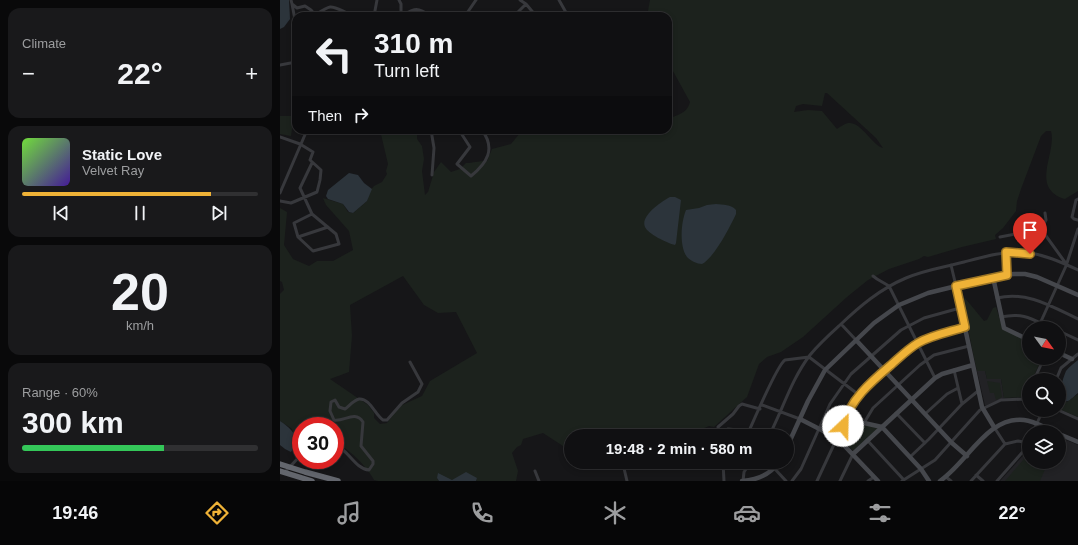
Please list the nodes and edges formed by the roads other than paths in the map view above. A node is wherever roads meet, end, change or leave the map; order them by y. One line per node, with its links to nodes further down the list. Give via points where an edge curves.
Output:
1 (291, 0): 7 (street)
2 (377, 0): 13 (street)
3 (399, 0): 14 (street)
4 (476, 0): 17 (street)
5 (520, 0): 8 (street)
6 (559, 0): 20 (street)
7 (292, 4): 9 (street); 10 (street, via 297,8 305,6)
8 (526, 4): 18 (street); 19 (street)
9 (293, 12)
10 (313, 12)
11 (320, 12): 12 (street, via 328,6 333,6)
12 (346, 12)
13 (375, 12)
14 (401, 12)
15 (408, 12): 16 (street, via 414,9)
16 (425, 12)
17 (468, 12)
18 (518, 12)
19 (533, 12)
20 (566, 12)
21 (292, 63): 22 (street)
22 (280, 65)
23 (305, 134): 28 (street)
24 (432, 134): 30 (street, via 434,148)
25 (462, 134): 26 (street, via 470,147 457,164 471,176 481,168 489,151)
26 (484, 134)
27 (280, 138): 28 (street)
28 (300, 144): 29 (street, via 313,152 310,160); 31 (street)
29 (312, 163): 32 (street, via 300,188); 32 (street, via 321,170 320,180 317,192)
30 (432, 175)
31 (280, 193)
32 (304, 197): 34 (street, via 290,203); 36 (street)
33 (1078, 199): 37 (street, via 1072,217)
34 (280, 201)
35 (1044, 213): 39 (street, via 1046,220)
36 (312, 214): 38 (street); 42 (street, via 294,223)
37 (1078, 220)
38 (328, 227): 42 (street); 42 (street, via 336,234 339,244 313,251)
39 (1041, 229): 41 (street); 47 (street)
40 (1078, 229): 43 (street)
41 (1000, 237)
42 (298, 238)
43 (1072, 245): 44 (street); 47 (street)
44 (1078, 248)
45 (1006, 252): 46 (street); 47 (street, via 1039,255); 49 (street)
46 (951, 265): 52 (street); 53 (street)
47 (1067, 265): 48 (street); 54 (street)
48 (1078, 270)
49 (1007, 275): 51 (street); 54 (street, via 1025,274)
50 (873, 276): 52 (street)
51 (993, 277): 53 (street); 56 (street)
52 (889, 286): 57 (street); 64 (street)
53 (956, 286): 57 (street, via 928,293); 59 (street)
54 (1058, 286): 55 (street); 58 (street)
55 (1078, 295)
56 (997, 298): 58 (street, via 1023,297); 60 (street)
57 (899, 305): 65 (street); 69 (street)
58 (1049, 305): 61 (street); 63 (street)
59 (960, 308): 65 (street); 66 (street)
60 (1001, 317): 62 (street, via 1013,314); 68 (street, via 1004,328)
61 (1078, 318)
62 (1035, 321)
63 (1041, 321)
64 (841, 324): 69 (street); 76 (street)
65 (909, 325): 71 (street); 74 (street)
66 (965, 327): 71 (street); 72 (street)
67 (1066, 335): 70 (street)
68 (1022, 337)
69 (856, 340): 74 (street); 81 (street)
70 (1078, 340)
71 (918, 343): 78 (street); 82 (street)
72 (969, 346): 78 (street, via 934,355); 80 (street)
73 (1078, 354): 77 (street)
74 (871, 356): 82 (street); 86 (street)
75 (1066, 356): 77 (street)
76 (809, 357): 81 (street); 94 (street, via 783,362); 97 (street, via 795,377)
77 (1072, 359): 84 (street)
78 (926, 360): 85 (street); 87 (street)
79 (410, 362): 101 (street, via 422,384 418,392 387,420 379,418 369,404 359,399 345,409 339,407 335,400 331,402)
80 (973, 365): 83 (street); 89 (street)
81 (825, 370): 86 (street); 104 (street)
82 (884, 370): 87 (street); 90 (street)
83 (954, 370): 85 (street); 88 (street)
84 (1060, 373)
85 (935, 378): 91 (street)
86 (844, 384): 90 (street); 114 (street, via 830,404)
87 (898, 385): 91 (street); 106 (street, via 873,408)
88 (958, 388): 93 (street); 99 (street, via 947,394)
89 (978, 391): 93 (street); 96 (street)
90 (859, 395): 108 (street)
91 (911, 399): 98 (street); 99 (street)
92 (1022, 399): 96 (street, via 1001,400)
93 (962, 404): 115 (street)
94 (762, 405): 95 (street); 97 (street)
95 (760, 409): 111 (street, via 742,404); 112 (street)
96 (983, 409): 110 (street); 123 (street)
97 (780, 411): 104 (street); 113 (street)
98 (896, 413): 109 (street); 122 (street)
99 (925, 414): 115 (street)
100 (1066, 414): 105 (street)
101 (332, 417)
102 (1040, 417): 107 (street)
103 (344, 419): 125 (street, via 355,416 361,419 363,426 360,446 373,461 372,467 369,470 362,468)
104 (800, 419): 114 (street); 116 (street)
105 (1078, 419)
106 (864, 423): 108 (street); 109 (street)
107 (1037, 424): 110 (street, via 1025,420 1010,420)
108 (843, 426): 114 (street)
109 (882, 427): 119 (street); 129 (street)
110 (994, 427): 124 (street); 128 (street)
111 (718, 429)
112 (750, 429)
113 (772, 429)
114 (819, 429): 118 (street); 152 (street, via 801,469)
115 (939, 429): 122 (street); 123 (street)
116 (794, 432)
117 (1066, 437): 121 (street)
118 (837, 438): 126 (street); 153 (street)
119 (867, 440): 126 (street); 144 (street)
120 (1022, 441): 124 (street)
121 (1078, 442)
122 (925, 443): 129 (street)
123 (952, 443): 128 (street); 138 (street, via 935,460)
124 (1005, 444): 141 (street)
125 (344, 450)
126 (853, 454): 143 (street); 154 (street)
127 (1022, 454): 161 (street)
128 (967, 456): 142 (street)
129 (910, 457): 138 (street)
130 (280, 464): 132 (highway)
131 (292, 464): 132 (street)
132 (289, 467): 140 (street); 146 (highway)
133 (624, 469): 148 (street)
134 (723, 469): 149 (street)
135 (746, 469): 150 (street)
136 (772, 469): 150 (street, via 758,478)
137 (775, 469): 151 (street)
138 (921, 469): 144 (street); 156 (street)
139 (535, 470): 147 (street)
140 (282, 472): 145 (highway)
141 (976, 475): 159 (street); 160 (street)
142 (946, 477): 157 (street); 158 (street)
143 (876, 479): 155 (street)
144 (903, 480)
145 (312, 481)
146 (338, 481)
147 (539, 481)
148 (626, 481)
149 (724, 481)
150 (743, 481)
151 (786, 481)
152 (792, 481)
153 (817, 481)
154 (840, 481)
155 (868, 481)
156 (929, 481)
157 (940, 481)
158 (951, 481)
159 (971, 481)
160 (983, 481)
161 (997, 481)

